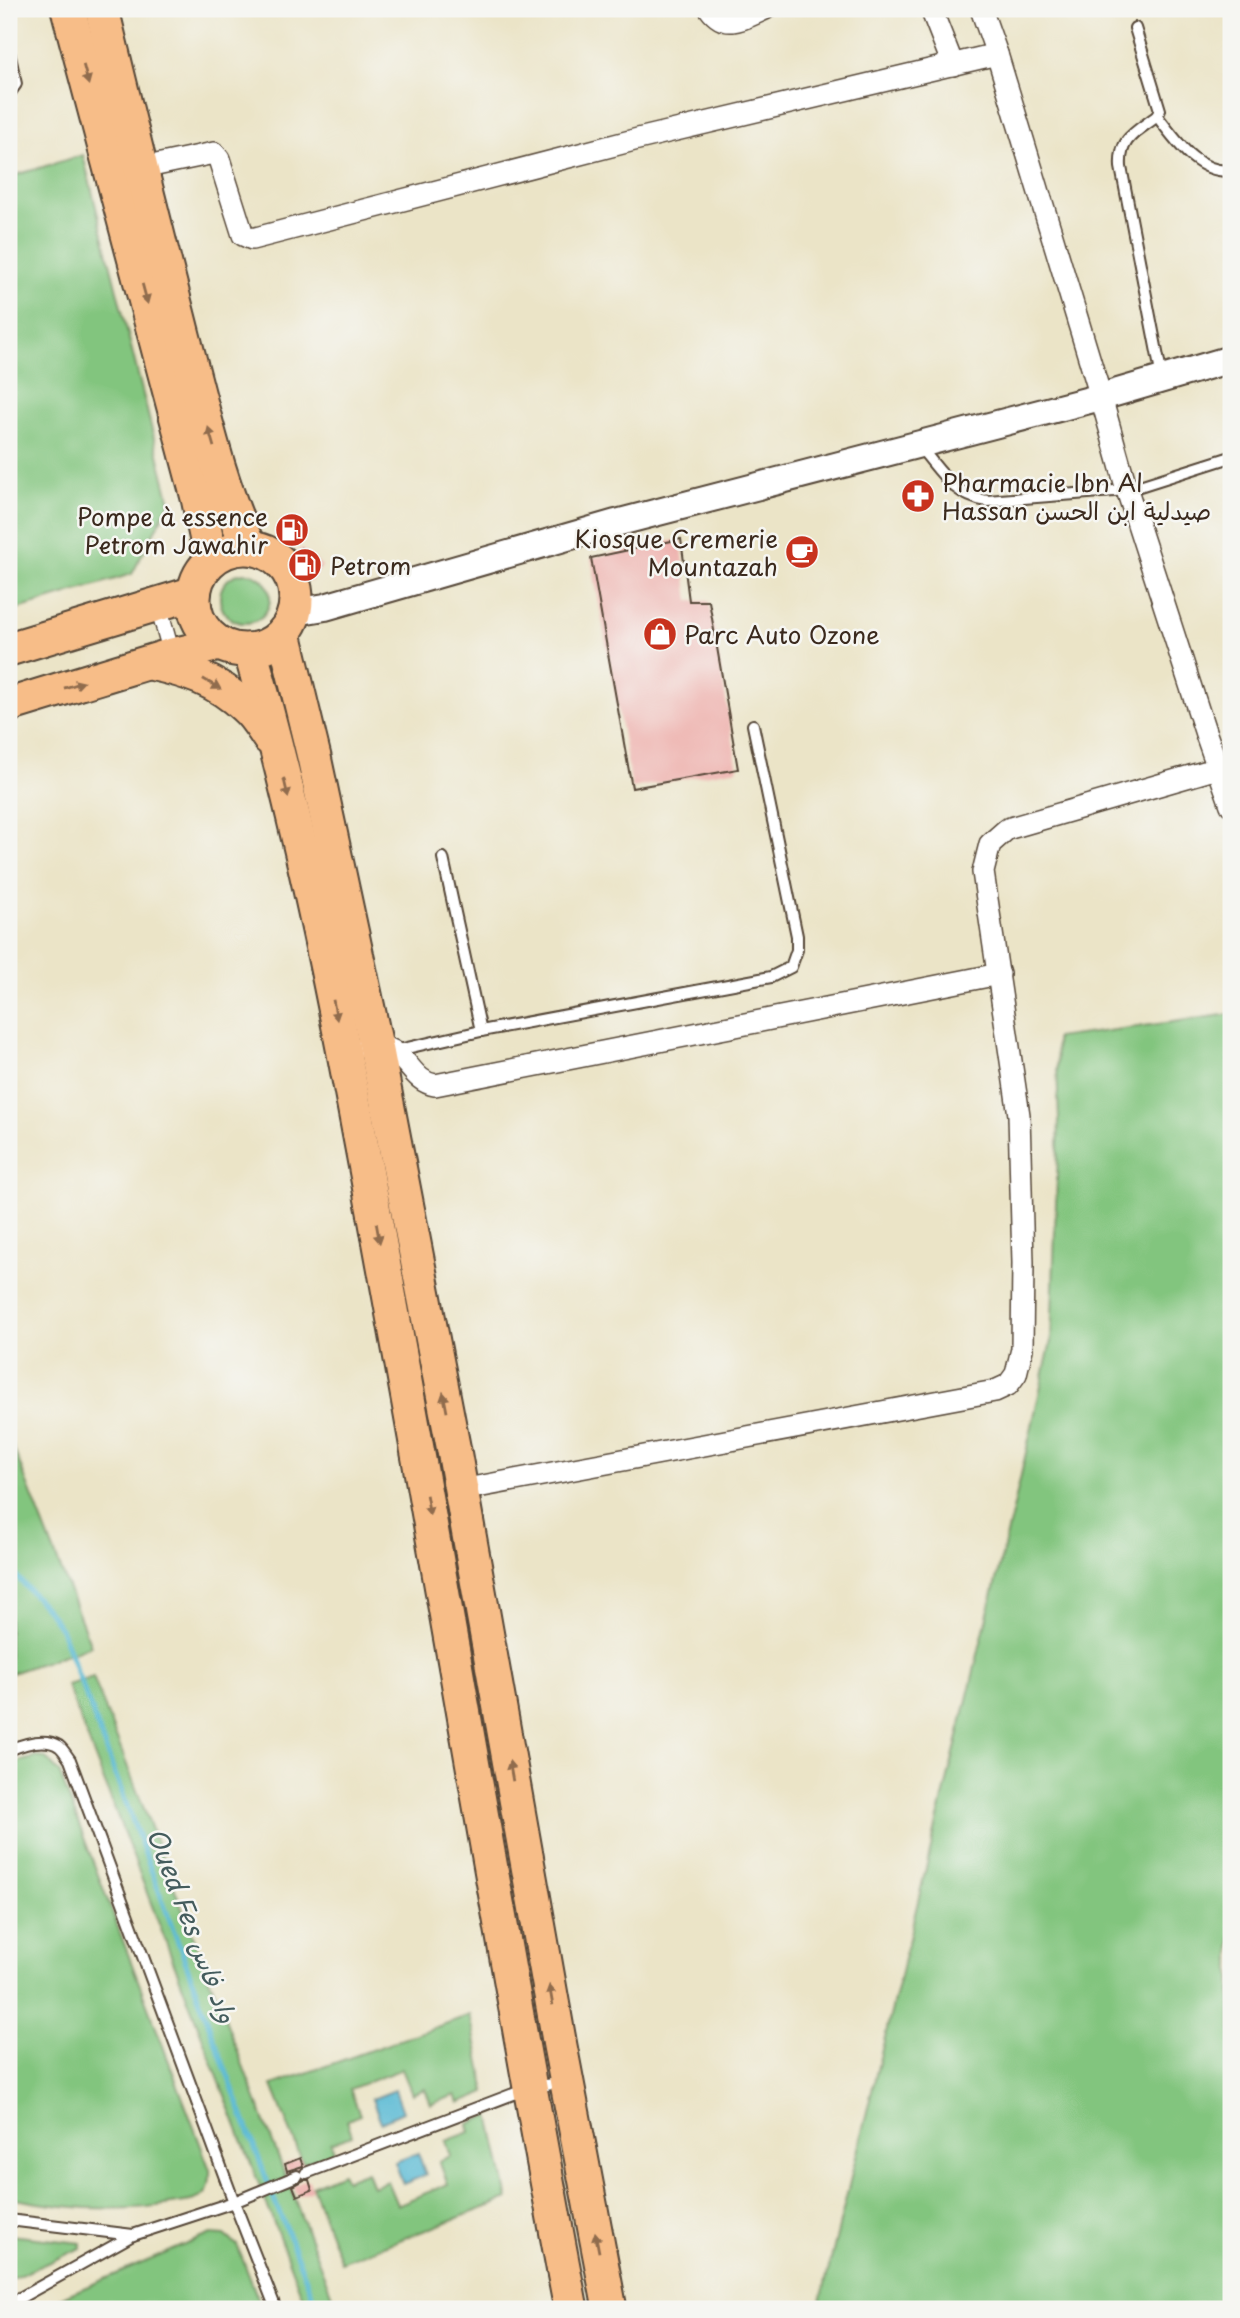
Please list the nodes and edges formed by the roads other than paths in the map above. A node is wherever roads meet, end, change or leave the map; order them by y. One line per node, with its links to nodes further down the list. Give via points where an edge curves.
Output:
1 (68, 9): 21 (main road, one-way to 21)
2 (102, 9): 13 (main road)
3 (710, 9): 4 (street, via 717,19 728,22)
4 (765, 9)
5 (931, 9): 10 (street)
6 (981, 9): 9 (street)
7 (1135, 28): 12 (lane, via 1159,102)
8 (9, 52): 11 (lane, via 16,84)
9 (997, 54): 10 (street); 17 (street)
10 (953, 65): 13 (street, via 638,139 251,239 243,235 214,153)
11 (9, 94)
12 (1157, 116): 14 (lane, via 1185,152 1202,165); 16 (lane, via 1126,139 1120,157)
13 (142, 168): 21 (main road, one-way to 13, via 174,300)
14 (1231, 171)
15 (1231, 359): 16 (street)
16 (1163, 379): 17 (street)
17 (1101, 397): 18 (street); 20 (street)
18 (919, 445): 20 (lane, via 956,489 971,498 1025,499); 26 (street, via 617,523)
19 (1231, 457): 20 (lane)
20 (1127, 490): 34 (street)
21 (212, 494): 22 (main road, via 235,517); 23 (main road)
22 (249, 547): 23 (main road); 26 (main road, via 273,555 290,574 295,586)
23 (211, 559): 24 (main road, via 196,580)
24 (194, 593): 25 (main road); 27 (main road, via 199,623 212,639)
25 (158, 605): 28 (main road); 29 (street)
26 (289, 622): 27 (main road, via 268,645); 30 (main road)
27 (235, 648): 29 (main road); 30 (main road)
28 (9, 649)
29 (160, 659): 31 (main road, one-way to 29); 33 (main road, one-way to 33, via 192,672 247,708)
30 (280, 691): 33 (main road); 39 (main road)
31 (9, 705)
32 (753, 725): 38 (lane, via 797,936 790,967 771,977)
33 (276, 747): 39 (main road, one-way to 39)
34 (1218, 768): 35 (street); 37 (street, via 1007,829 990,844 983,872)
35 (1231, 805)
36 (443, 858): 38 (lane)
37 (999, 974): 39 (street, via 435,1085); 41 (street, via 1019,1115 1023,1263 1023,1349 1009,1385)
38 (481, 1031): 39 (lane)
39 (372, 1049): 40 (main road)
40 (438, 1460): 41 (main road); 43 (main road, one-way to 43)
41 (461, 1490): 42 (main road)
42 (469, 1539): 43 (main road); 45 (main road, one-way to 42)
43 (437, 1551): 45 (main road)
44 (9, 1750): 48 (lane, via 44,1742 59,1746 70,1760)
45 (542, 2049): 46 (main road); 47 (main road)
46 (567, 2081): 47 (lane); 54 (main road, one-way to 46)
47 (529, 2088): 48 (lane); 53 (main road)
48 (234, 2202): 50 (lane); 52 (lane)
49 (9, 2220): 50 (lane)
50 (134, 2235): 51 (lane)
51 (9, 2304)
52 (276, 2309)
53 (571, 2309)
54 (610, 2309)

